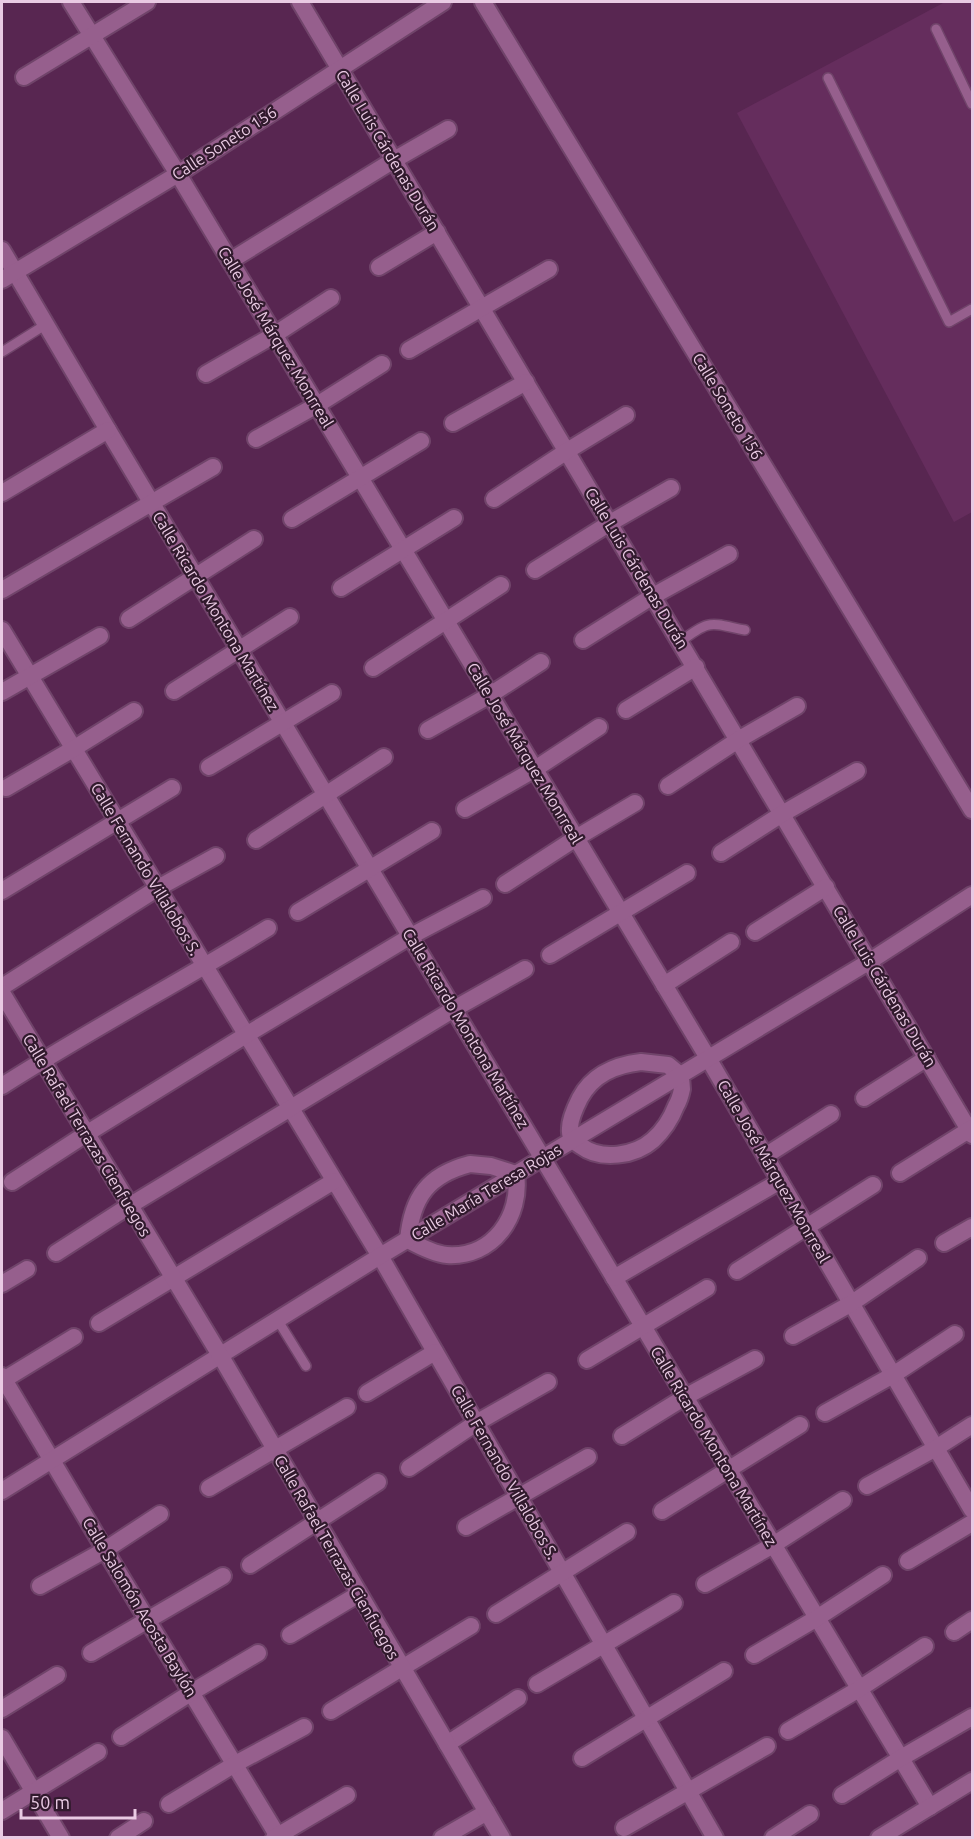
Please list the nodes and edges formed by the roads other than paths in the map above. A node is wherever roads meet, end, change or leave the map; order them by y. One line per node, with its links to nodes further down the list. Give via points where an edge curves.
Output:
1 (71, 2): 7 (street, Calle José Márquez Monrreal)
2 (147, 2): 7 (street)
3 (300, 2): 8 (street, Calle Luis Cárdenas Durán)
4 (443, 2): 8 (street, Calle Soneto 156)
5 (483, 2): 91 (street, Calle Soneto 156)
6 (936, 28): 11 (lane)
7 (92, 35): 9 (street); 14 (street, Calle José Márquez Monrreal)
8 (340, 68): 13 (street, Calle Luis Cárdenas Durán); 14 (street, Calle Soneto 156)
9 (24, 77)
10 (828, 78): 23 (lane, via 949,322)
11 (972, 104)
12 (448, 129): 13 (street)
13 (394, 160): 15 (street, Calle Luis Cárdenas Durán); 17 (street)
14 (178, 174): 17 (street, Calle José Márquez Monrreal); 20 (street, Calle Soneto 156)
15 (437, 232): 18 (street); 22 (street, Calle Luis Cárdenas Durán)
16 (2, 250): 20 (street, Calle Ricardo Montona Martínez)
17 (230, 261): 25 (street, Calle José Márquez Monrreal)
18 (379, 267)
19 (549, 269): 22 (street)
20 (8, 276): 24 (street, Calle Ricardo Montona Martínez)
21 (331, 298): 25 (street)
22 (482, 308): 26 (street); 30 (street, Calle Luis Cárdenas Durán)
23 (972, 309)
24 (45, 325): 27 (lane); 34 (street, Calle Ricardo Montona Martínez)
25 (274, 335): 29 (street); 31 (street, Calle José Márquez Monrreal)
26 (409, 350)
27 (2, 352)
28 (382, 364): 31 (street)
29 (206, 374)
30 (526, 382): 33 (street); 37 (street, Calle Luis Cárdenas Durán)
31 (317, 405): 35 (street); 39 (street, Calle José Márquez Monrreal)
32 (626, 415): 37 (street)
33 (453, 423)
34 (108, 430): 41 (street); 43 (street, Calle Ricardo Montona Martínez)
35 (256, 439)
36 (421, 441): 39 (street)
37 (567, 451): 42 (street); 46 (street, Calle Luis Cárdenas Durán)
38 (213, 467): 43 (street)
39 (360, 477): 45 (street); 48 (street, Calle José Márquez Monrreal)
40 (671, 488): 46 (street)
41 (2, 493)
42 (494, 499)
43 (151, 503): 51 (street, Calle Ricardo Montona Martínez); 54 (street)
44 (454, 518): 48 (street)
45 (292, 519)
46 (610, 523): 50 (street); 55 (street, Calle Luis Cárdenas Durán)
47 (254, 538): 51 (street)
48 (403, 549): 53 (street); 58 (street, Calle José Márquez Monrreal)
49 (729, 554): 55 (street)
50 (535, 570)
51 (195, 577): 57 (street); 64 (street, Calle Ricardo Montona Martínez)
52 (501, 585): 58 (street)
53 (341, 588)
54 (2, 590)
55 (653, 596): 62 (street); 63 (street, Calle Luis Cárdenas Durán)
56 (290, 616): 64 (street)
57 (129, 620)
58 (446, 621): 66 (street); 72 (street, Calle José Márquez Monrreal)
59 (2, 630): 68 (street, Calle Fernando Villalobos S.)
60 (745, 630): 63 (lane, via 708,624)
61 (100, 636): 68 (street)
62 (582, 640)
63 (680, 642): 67 (street, Calle Luis Cárdenas Durán)
64 (238, 648): 69 (street); 76 (street, Calle Ricardo Montona Martínez)
65 (541, 662): 72 (street)
66 (373, 668)
67 (696, 668): 74 (street); 79 (street, Calle Luis Cárdenas Durán)
68 (30, 677): 70 (street); 80 (street, Calle Fernando Villalobos S.)
69 (174, 691)
70 (2, 693)
71 (332, 693): 76 (street)
72 (490, 695): 78 (street); 83 (street, Calle José Márquez Monrreal)
73 (797, 706): 79 (street)
74 (626, 710)
75 (134, 711): 80 (street)
76 (283, 723): 82 (street); 88 (street, Calle Ricardo Montona Martínez)
77 (599, 727): 83 (street)
78 (428, 730)
79 (738, 740): 85 (street); 92 (street, Calle Luis Cárdenas Durán)
80 (74, 749): 86 (street); 93 (street, Calle Fernando Villalobos S.)
81 (384, 757): 88 (street)
82 (209, 767)
83 (535, 769): 90 (street); 95 (street, Calle José Márquez Monrreal)
84 (857, 771): 92 (street)
85 (668, 786)
86 (6, 788)
87 (172, 788): 93 (street)
88 (325, 794): 96 (street); 99 (street, Calle Ricardo Montona Martínez)
89 (635, 803): 95 (street)
90 (465, 809)
91 (972, 810)
92 (782, 814): 97 (street); 102 (street, Calle Luis Cárdenas Durán)
93 (117, 821): 103 (street, Calle Fernando Villalobos S.); 104 (street)
94 (432, 831): 99 (street)
95 (576, 838): 101 (street); 108 (street, Calle José Márquez Monrreal)
96 (256, 840)
97 (721, 853)
98 (216, 856): 103 (street)
99 (370, 869): 107 (street); 111 (street, Calle Ricardo Montona Martínez)
100 (687, 873): 108 (street)
101 (505, 884)
102 (826, 887): 110 (street); 114 (street, Calle Luis Cárdenas Durán)
103 (158, 888): 115 (street, Calle Fernando Villalobos S.); 118 (street)
104 (2, 891)
105 (972, 895): 114 (street, Calle María Teresa Rojas)
106 (483, 898): 111 (street)
107 (298, 912)
108 (620, 912): 113 (street); 117 (street, Calle José Márquez Monrreal)
109 (268, 928): 115 (street)
110 (755, 932)
111 (411, 936): 120 (street, Calle Ricardo Montona Martínez); 121 (street)
112 (731, 942): 117 (street)
113 (550, 955)
114 (870, 961): 122 (street, Calle María Teresa Rojas); 123 (street, Calle Luis Cárdenas Durán)
115 (205, 966): 121 (street, Calle Fernando Villalobos S.); 124 (street)
116 (525, 969): 120 (street)
117 (664, 985): 122 (street, Calle José Márquez Monrreal)
118 (2, 987)
119 (2, 993): 124 (street, Calle Rafael Terrazas Cienfuegos)
120 (454, 1009): 128 (street); 134 (street, Calle Ricardo Montona Martínez)
121 (246, 1035): 128 (street, Calle Fernando Villalobos S.); 131 (street)
122 (708, 1058): 125 (street, Calle María Teresa Rojas); 133 (street, Calle José Márquez Monrreal)
123 (927, 1058): 127 (street); 130 (street, Calle Luis Cárdenas Durán)
124 (42, 1060): 126 (street); 131 (street, Calle Rafael Terrazas Cienfuegos)
125 (680, 1075): 132 (street, Calle María Teresa Rojas); 132 (street, via 668,1065 651,1062 625,1064 600,1075 575,1108 569,1129); 132 (street, via 682,1088 670,1121 645,1146 609,1156 590,1152)
126 (2, 1086)
127 (864, 1098)
128 (290, 1109): 137 (street, Calle Fernando Villalobos S.); 141 (street)
129 (831, 1114): 133 (street)
130 (971, 1131): 136 (street)
131 (86, 1134): 139 (street); 141 (street, Calle Rafael Terrazas Cienfuegos)
132 (572, 1140): 134 (street, Calle María Teresa Rojas)
133 (765, 1156): 138 (street, Calle José Márquez Monrreal)
134 (543, 1158): 135 (street, Calle María Teresa Rojas); 152 (street, Calle Ricardo Montona Martínez)
135 (516, 1173): 144 (street, Calle María Teresa Rojas); 144 (street, via 480,1164 446,1172 425,1187 418,1198); 144 (street, via 513,1213 507,1226 488,1243 462,1255 445,1255)
136 (900, 1173)
137 (334, 1181): 147 (street, Calle Fernando Villalobos S.); 151 (street)
138 (780, 1181): 143 (street, Calle José Márquez Monrreal); 152 (street)
139 (12, 1182)
140 (873, 1185): 143 (street)
141 (129, 1206): 146 (street); 151 (street, Calle Rafael Terrazas Cienfuegos)
142 (972, 1227): 145 (street)
143 (807, 1228): 150 (street); 155 (street, Calle José Márquez Monrreal)
144 (408, 1240): 147 (street, Calle María Teresa Rojas)
145 (944, 1244)
146 (56, 1253)
147 (380, 1256): 156 (street, Calle María Teresa Rojas); 162 (street, Calle Fernando Villalobos S.)
148 (918, 1258): 155 (street)
149 (27, 1269): 153 (street)
150 (737, 1271)
151 (172, 1277): 157 (street); 163 (street, Calle Rafael Terrazas Cienfuegos)
152 (615, 1278): 158 (street, Calle Ricardo Montona Martínez)
153 (2, 1284)
154 (707, 1288): 158 (street)
155 (852, 1303): 160 (street); 167 (street, Calle José Márquez Monrreal)
156 (277, 1319): 163 (street, Calle María Teresa Rojas); 166 (lane)
157 (99, 1323)
158 (642, 1326): 165 (street); 171 (street, Calle Ricardo Montona Martínez)
159 (956, 1334): 167 (street)
160 (793, 1336)
161 (74, 1337): 168 (street)
162 (435, 1352): 170 (street); 174 (street, Calle Fernando Villalobos S.)
163 (220, 1355): 179 (street, Calle Rafael Terrazas Cienfuegos); 181 (street, Calle María Teresa Rojas)
164 (755, 1359): 171 (street)
165 (587, 1360)
166 (306, 1366)
167 (893, 1375): 173 (street); 178 (street, Calle José Márquez Monrreal)
168 (2, 1379): 181 (street, Calle Salomón Acosta Baylón)
169 (548, 1382): 174 (street)
170 (367, 1393)
171 (685, 1397): 177 (street); 183 (street, Calle Ricardo Montona Martínez)
172 (346, 1407): 179 (street)
173 (825, 1413)
174 (476, 1423): 182 (street); 188 (street, Calle Fernando Villalobos S.)
175 (800, 1425): 183 (street)
176 (972, 1425): 178 (street)
177 (622, 1436)
178 (936, 1448): 185 (street); 190 (street, Calle José Márquez Monrreal)
179 (274, 1450): 186 (street); 193 (street, Calle Rafael Terrazas Cienfuegos)
180 (588, 1456): 188 (street)
181 (52, 1460): 187 (street, Calle María Teresa Rojas); 198 (street, Calle Salomón Acosta Baylón)
182 (409, 1468)
183 (728, 1469): 191 (street); 197 (street, Calle Ricardo Montona Martínez)
184 (378, 1482): 193 (street)
185 (867, 1486)
186 (209, 1488)
187 (2, 1491)
188 (518, 1496): 195 (street); 201 (street, Calle Fernando Villalobos S.)
189 (843, 1500): 197 (street)
190 (972, 1509)
191 (662, 1511)
192 (160, 1514): 198 (street)
193 (316, 1521): 200 (street); 206 (street, Calle Rafael Terrazas Cienfuegos)
194 (972, 1523): 199 (street)
195 (466, 1527)
196 (627, 1532): 201 (street)
197 (773, 1545): 204 (street); 209 (street, Calle Ricardo Montona Martínez)
198 (105, 1550): 205 (street); 211 (street, Calle Salomón Acosta Baylón)
199 (908, 1561)
200 (250, 1564)
201 (562, 1572): 208 (street); 215 (street, Calle Fernando Villalobos S.)
202 (883, 1575): 209 (street)
203 (224, 1576): 211 (street)
204 (705, 1584)
205 (40, 1586)
206 (359, 1594): 214 (street); 220 (street, Calle Rafael Terrazas Cienfuegos)
207 (674, 1603): 215 (street)
208 (496, 1614)
209 (817, 1618): 219 (street); 224 (street, Calle Ricardo Montona Martínez)
210 (972, 1620): 213 (street)
211 (148, 1622): 217 (street); 225 (street, Calle Salomón Acosta Baylón)
212 (471, 1626): 220 (street)
213 (954, 1632)
214 (291, 1635)
215 (604, 1644): 223 (street); 230 (street, Calle Fernando Villalobos S.)
216 (925, 1647): 224 (street)
217 (91, 1653)
218 (258, 1653): 225 (street)
219 (754, 1655)
220 (402, 1668): 228 (street); 235 (street, Calle Rafael Terrazas Cienfuegos)
221 (724, 1671): 230 (street)
222 (57, 1675): 227 (street)
223 (537, 1684)
224 (859, 1689): 232 (street); 239 (street, Calle Ricardo Montona Martínez)
225 (192, 1692): 233 (street); 240 (street, Calle Salomón Acosta Baylón)
226 (518, 1698): 235 (street)
227 (2, 1709)
228 (331, 1711)
229 (972, 1717): 239 (street)
230 (647, 1719): 238 (street); 242 (street, Calle Fernando Villalobos S.)
231 (304, 1727): 240 (street)
232 (788, 1731)
233 (121, 1737)
234 (2, 1738): 243 (street)
235 (447, 1744): 249 (street, Calle Rafael Terrazas Cienfuegos)
236 (767, 1746): 242 (street)
237 (98, 1752): 243 (street)
238 (582, 1758)
239 (901, 1758): 245 (street); 247 (street, Calle Ricardo Montona Martínez)
240 (235, 1764): 246 (street); 254 (street, Calle Salomón Acosta Baylón)
241 (972, 1781): 247 (street)
242 (688, 1791): 252 (street); 259 (street, Calle Fernando Villalobos S.)
243 (34, 1792): 248 (street); 255 (street)
244 (348, 1795): 254 (street)
245 (842, 1796)
246 (169, 1804)
247 (930, 1807): 253 (street)
248 (2, 1811)
249 (487, 1812): 257 (street); 258 (street, Calle Rafael Terrazas Cienfuegos)
250 (810, 1814): 260 (street)
251 (144, 1821): 256 (street)
252 (624, 1828)
253 (899, 1832): 261 (street)
254 (277, 1837)
255 (62, 1838)
256 (118, 1838)
257 (442, 1838)
258 (501, 1838)
259 (715, 1838)
260 (773, 1838)
261 (879, 1838)

